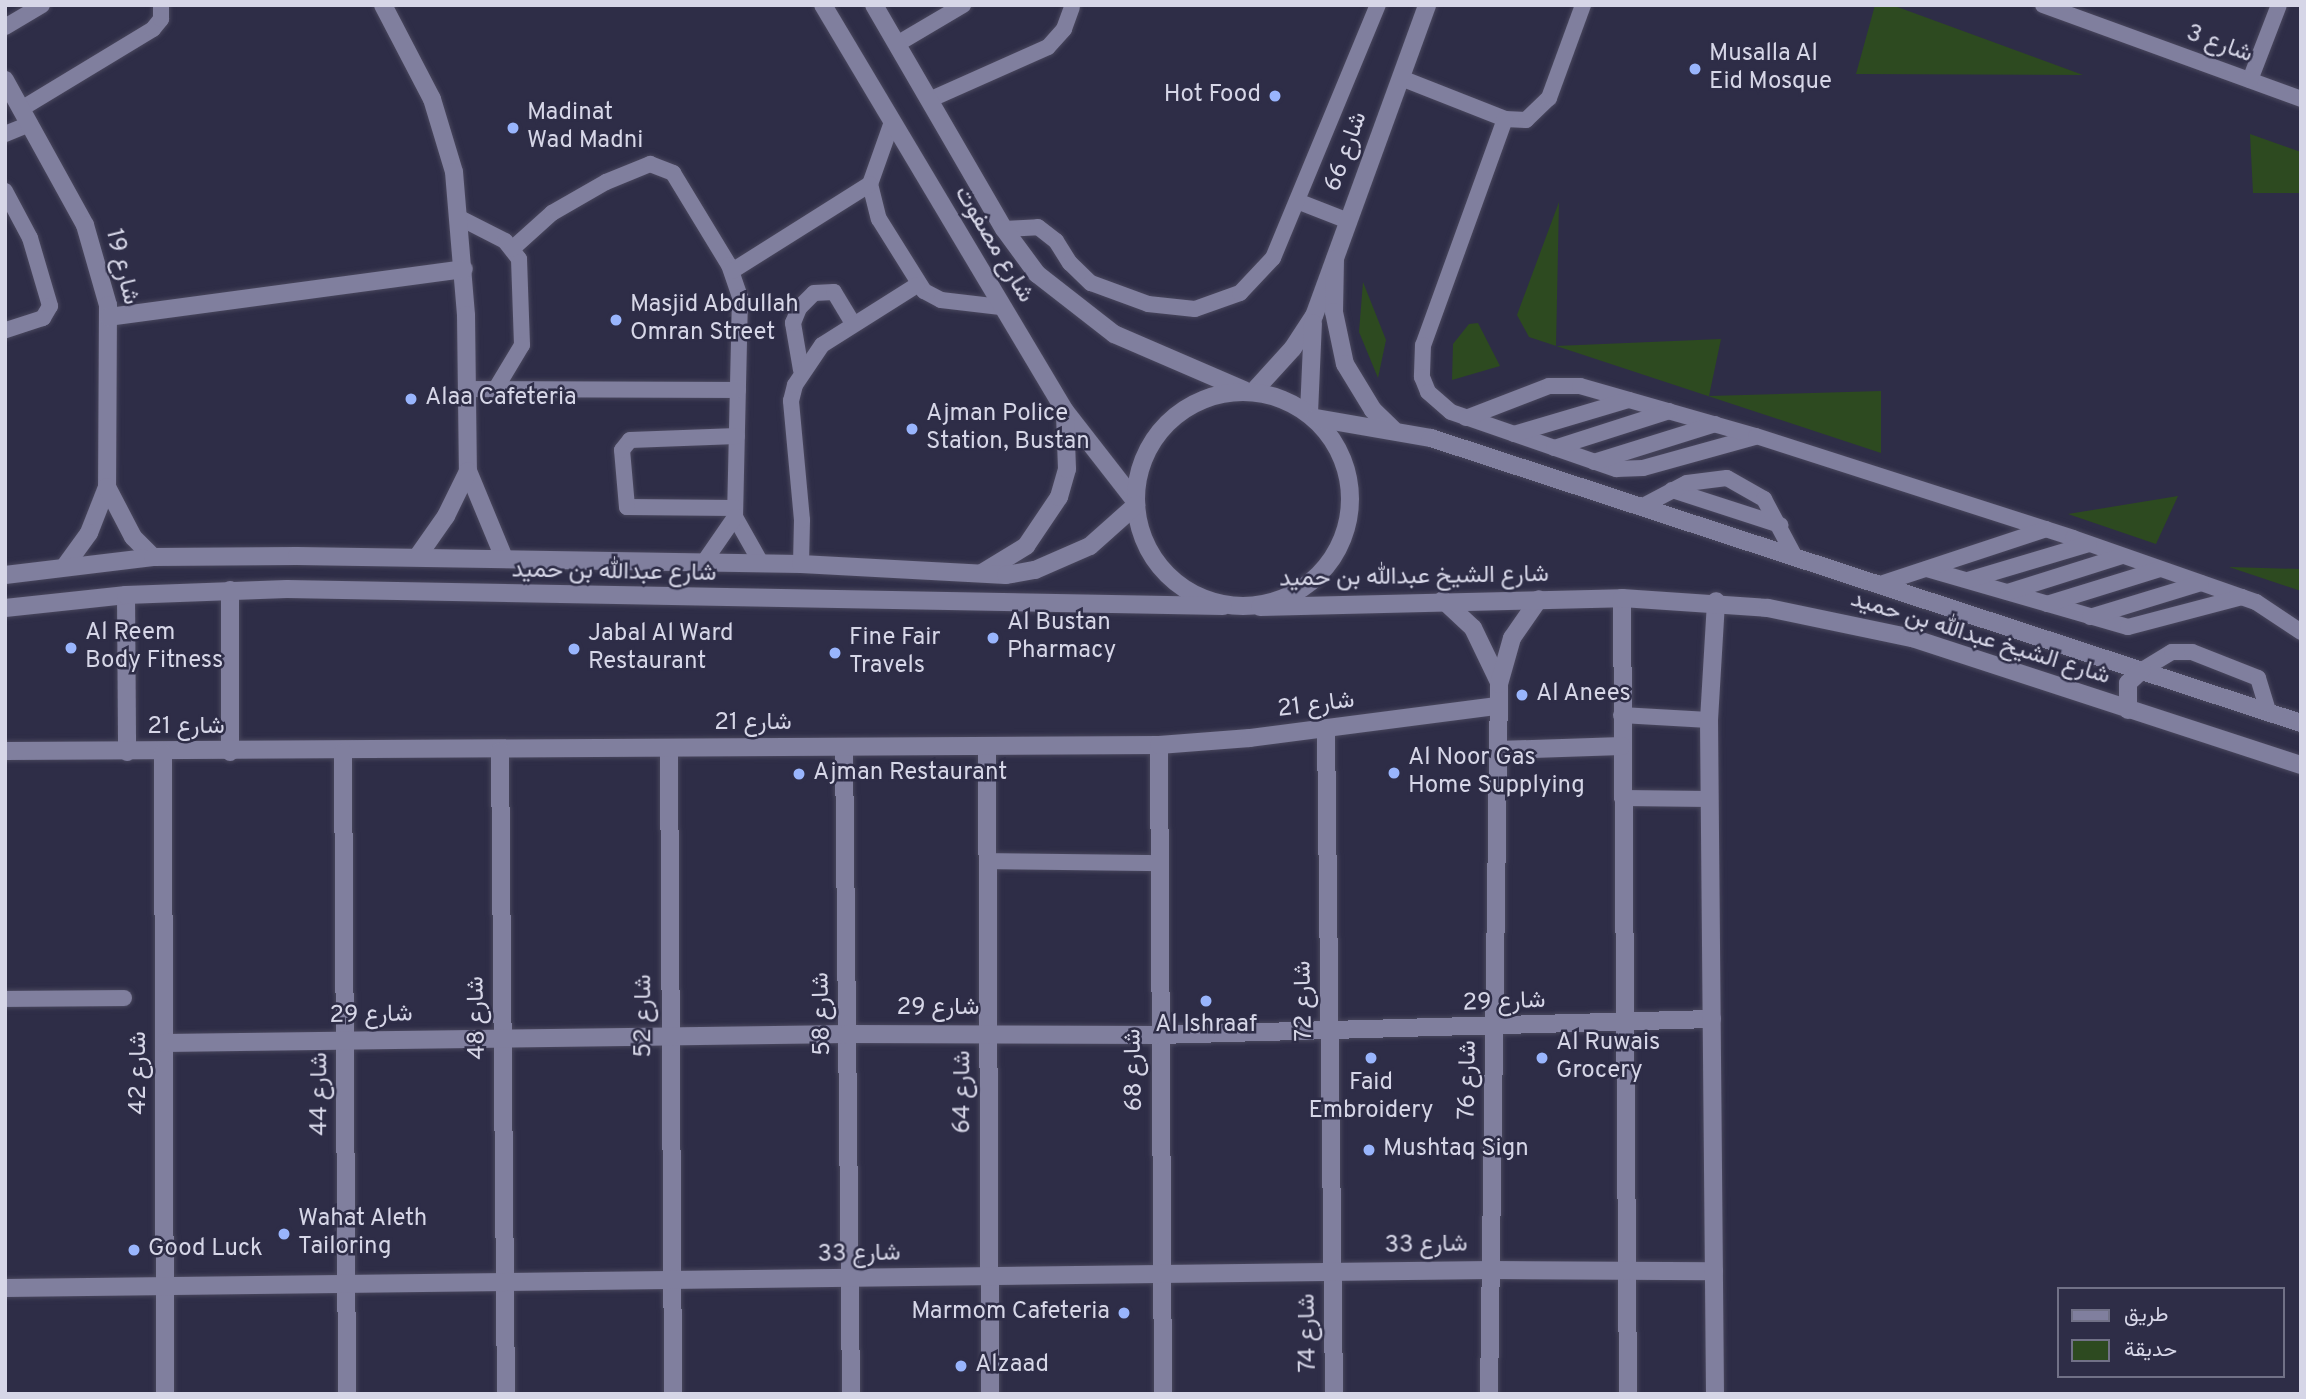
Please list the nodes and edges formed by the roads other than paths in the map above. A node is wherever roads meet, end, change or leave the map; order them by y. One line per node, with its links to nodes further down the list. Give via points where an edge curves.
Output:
1 (42, 5): 13 (lane)
2 (161, 5): 20 (lane, via 161,19 153,29)
3 (383, 5): 27 (street, via 435,108 454,172)
4 (823, 5): 22 (street, شارع مصفوت)
5 (874, 5): 14 (street, شارع مصفوت)
6 (963, 5): 14 (lane)
7 (1378, 5): 26 (lane)
8 (1427, 5): 15 (street, شارع 66)
9 (1583, 5): 21 (lane, via 1544,108 1526,120)
10 (2043, 5): 17 (lane, شارع 3)
11 (2279, 5): 17 (lane)
12 (1072, 7): 19 (lane, via 1064,29 1048,47)
13 (5, 27)
14 (897, 44): 19 (street, شارع مصفوت)
15 (1401, 78): 21 (lane); 28 (street, شارع 66)
16 (5, 80): 20 (street, شارع 19)
17 (2250, 80): 18 (lane, شارع 3)
18 (2301, 99)
19 (929, 100): 29 (street, شارع مصفوت)
20 (26, 116): 23 (lane); 37 (street, شارع 19, via 85,225 102,274)
21 (1505, 119): 49 (lane, via 1420,361 1422,377 1438,404)
22 (892, 122): 24 (lane); 35 (street, شارع مصفوت)
23 (5, 134)
24 (870, 184): 33 (lane); 34 (lane, via 872,208)
25 (5, 191): 39 (lane, via 30,238 50,306 43,318)
26 (1297, 201): 28 (lane); 29 (lane, via 1273,258 1258,277 1240,293 1195,309 1171,309 1104,290 1080,274 1048,233 1026,224)
27 (460, 218): 30 (lane, via 497,235); 32 (street)
28 (1348, 221): 31 (street, شارع 66)
29 (1004, 229): 44 (street, شارع مصفوت, via 1037,274 1087,316 1143,349)
30 (512, 249): 33 (lane, via 578,197 659,164 673,173); 42 (lane, via 519,260 522,345)
31 (1335, 259): 36 (street, شارع 66); 51 (street, via 1334,312 1345,364 1365,399)
32 (464, 269): 37 (street); 41 (street)
33 (732, 271): 43 (lane, via 741,310)
34 (917, 285): 35 (lane, via 941,300); 38 (lane)
35 (1001, 307): 46 (street, شارع مصفوت)
36 (1314, 316): 44 (street, شارع 66, via 1293,348); 48 (street, شارع 66)
37 (109, 317): 58 (street, شارع 19)
38 (853, 324): 40 (lane, via 822,345); 40 (lane, via 834,292 814,293 799,308 793,323)
39 (5, 330)
40 (801, 370): 73 (lane, via 792,401)
41 (466, 389): 42 (lane); 57 (street)
42 (495, 390): 43 (lane)
43 (738, 390): 53 (lane)
44 (1250, 391): 48 (street, via 1273,395); 60 (street, via 1219,394 1191,405 1168,422 1150,445 1139,472)
45 (1629, 400): 47 (lane); 49 (lane, via 1560,383); 52 (lane)
46 (1065, 411): 60 (street, شارع مصفوت); 78 (street, via 1067,469 1055,506 1026,546)
47 (1668, 411): 50 (lane); 55 (lane)
48 (1312, 416): 51 (street, شارع الشيخ عبدالله بن حميد); 92 (street, via 1335,441 1347,469 1351,499 1347,530 1334,558 1314,581 1289,598)
49 (1466, 418): 52 (lane)
50 (1715, 424): 54 (lane); 56 (lane)
51 (1393, 429): 61 (street, شارع الشيخ عبدالله بن حميد)
52 (1513, 434): 55 (lane)
53 (737, 436): 62 (lane); 62 (lane, via 629,440 622,450 623,500 628,506)
54 (1756, 436): 56 (lane, via 1643,468); 64 (lane)
55 (1554, 448): 56 (lane)
56 (1594, 462)
57 (468, 471): 66 (street, via 446,516); 70 (street)
58 (107, 487): 69 (street, شارع 19, via 133,537); 74 (street, شارع 19, via 89,533)
59 (1672, 491): 61 (lane); 63 (lane); 63 (lane, via 1700,478 1727,478 1764,499)
60 (1135, 503): 78 (street, شارع عبدالله بن حميد, via 1090,546 1064,559 1035,570); 91 (street, via 1143,541 1162,571 1190,594)
61 (1641, 507): 67 (street, شارع الشيخ عبدالله بن حميد)
62 (735, 513): 71 (lane); 72 (lane)
63 (1780, 525): 67 (lane)
64 (2046, 529): 65 (lane); 75 (lane)
65 (2090, 544): 68 (lane); 79 (lane)
66 (418, 556): 69 (street, شارع عبدالله بن حميد); 70 (street, شارع عبدالله بن حميد)
67 (1795, 556): 81 (street, شارع الشيخ عبدالله بن حميد)
68 (2122, 556): 76 (lane); 83 (lane)
69 (153, 557): 74 (street, شارع عبدالله بن حميد)
70 (504, 558): 71 (street, شارع عبدالله بن حميد)
71 (704, 562): 72 (street, شارع عبدالله بن حميد)
72 (761, 563): 73 (street, شارع عبدالله بن حميد)
73 (801, 564): 78 (street, شارع عبدالله بن حميد)
74 (65, 566): 77 (street, شارع عبدالله بن حميد)
75 (1927, 569): 79 (lane); 81 (lane)
76 (2160, 569): 80 (lane); 90 (lane)
77 (5, 575)
78 (976, 576)
79 (1968, 580): 83 (lane)
80 (2201, 583): 85 (lane); 94 (lane)
81 (1881, 584): 96 (street, شارع الشيخ عبدالله بن حميد)
82 (230, 590): 84 (street, شارع عبدالله بن حميد); 91 (street, شارع عبدالله بن حميد); 114 (street)
83 (2008, 592): 90 (lane)
84 (126, 595): 93 (street, شارع عبدالله بن حميد); 113 (street)
85 (2242, 597): 94 (lane, via 2138,626); 95 (lane)
86 (1622, 598): 87 (street, شارع الشيخ عبدالله بن حميد); 89 (street, شارع الشيخ عبدالله بن حميد); 101 (street)
87 (1539, 599): 88 (street, شارع الشيخ عبدالله بن حميد); 97 (street, شارع 76, via 1512,638)
88 (1443, 600): 92 (street, شارع الشيخ عبدالله بن حميد); 97 (street, شارع 76, via 1473,628)
89 (1716, 601): 99 (street, شارع الشيخ عبدالله بن حميد, via 1821,617 1912,638); 102 (street)
90 (2047, 604): 94 (lane)
91 (1223, 606): 92 (street)
92 (1260, 607)
93 (5, 608)
94 (2090, 617)
95 (2301, 632)
96 (2142, 670): 99 (street, via 2128,683); 100 (street, شارع الشيخ عبدالله بن حميد); 100 (lane, via 2172,652 2192,652 2258,678)
97 (1499, 684): 98 (street, شارع 76)
98 (1498, 706): 104 (street, شارع 21); 110 (street, شارع 76)
99 (2128, 710): 117 (street, شارع الشيخ عبدالله بن حميد)
100 (2269, 713): 103 (street, شارع الشيخ عبدالله بن حميد)
101 (1621, 715): 102 (lane); 106 (street)
102 (1709, 720): 119 (street)
103 (2300, 722)
104 (1326, 729): 105 (street, شارع 21); 127 (street, شارع 72)
105 (1159, 745): 107 (street, شارع 21); 121 (street, شارع 68)
106 (1622, 746): 110 (street); 118 (street)
107 (987, 747): 108 (street, شارع 21); 120 (street, شارع 64)
108 (844, 748): 109 (street, شارع 21); 128 (street, شارع 58)
109 (669, 749): 112 (street, شارع 21); 131 (street, شارع 52)
110 (1498, 750): 126 (street, شارع 76)
111 (5, 751): 113 (street, شارع 21)
112 (500, 751): 115 (street, شارع 21); 132 (street, شارع 48)
113 (128, 752): 116 (street, شارع 21)
114 (230, 752): 115 (street, شارع 21); 116 (street, شارع 21)
115 (343, 752): 133 (street, شارع 44)
116 (163, 753): 134 (street, شارع 42)
117 (2301, 765)
118 (1622, 798): 119 (lane); 125 (street)
119 (1710, 799): 124 (street)
120 (987, 861): 121 (lane); 129 (street, شارع 64)
121 (1159, 863): 130 (street, شارع 68)
122 (124, 998): 123 (lane)
123 (5, 999)
124 (1712, 1018): 125 (street, شارع 29); 137 (street)
125 (1624, 1022): 126 (street, شارع 29); 136 (street)
126 (1494, 1028): 127 (street, شارع 29); 135 (street, شارع 76)
127 (1330, 1031): 130 (street, شارع 29); 138 (street, شارع 72)
128 (847, 1034): 129 (street, شارع 29); 131 (street, شارع 29); 141 (street, شارع 58)
129 (988, 1034): 130 (street, شارع 29); 140 (street, شارع 64)
130 (1159, 1035): 139 (street, شارع 68)
131 (670, 1036): 132 (street, شارع 29); 142 (street, شارع 52)
132 (503, 1038): 133 (street, شارع 29); 143 (street, شارع 48)
133 (345, 1041): 134 (street, شارع 29); 145 (street, شارع 44)
134 (164, 1043): 144 (street, شارع 42)
135 (1491, 1270): 136 (street, شارع 33); 138 (street, شارع 33); 155 (street, شارع 76)
136 (1626, 1271): 137 (street, شارع 33); 156 (street)
137 (1714, 1271): 157 (street)
138 (1333, 1272): 139 (street, شارع 33); 154 (street, شارع 74)
139 (1162, 1275): 140 (street, شارع 33); 153 (street, شارع 68)
140 (989, 1278): 141 (street, شارع 33); 152 (street, شارع 64)
141 (851, 1280): 142 (street, شارع 33); 151 (street, شارع 58)
142 (672, 1282): 143 (street, شارع 33); 150 (street, شارع 52)
143 (505, 1285): 145 (street, شارع 33); 149 (street, شارع 48)
144 (165, 1287): 145 (street, شارع 33); 146 (street, شارع 33); 147 (street, شارع 42)
145 (347, 1287): 148 (street, شارع 44)
146 (5, 1289)
147 (165, 1394)
148 (347, 1394)
149 (506, 1394)
150 (673, 1394)
151 (850, 1394)
152 (990, 1394)
153 (1163, 1394)
154 (1334, 1394)
155 (1489, 1394)
156 (1628, 1394)
157 (1715, 1394)

